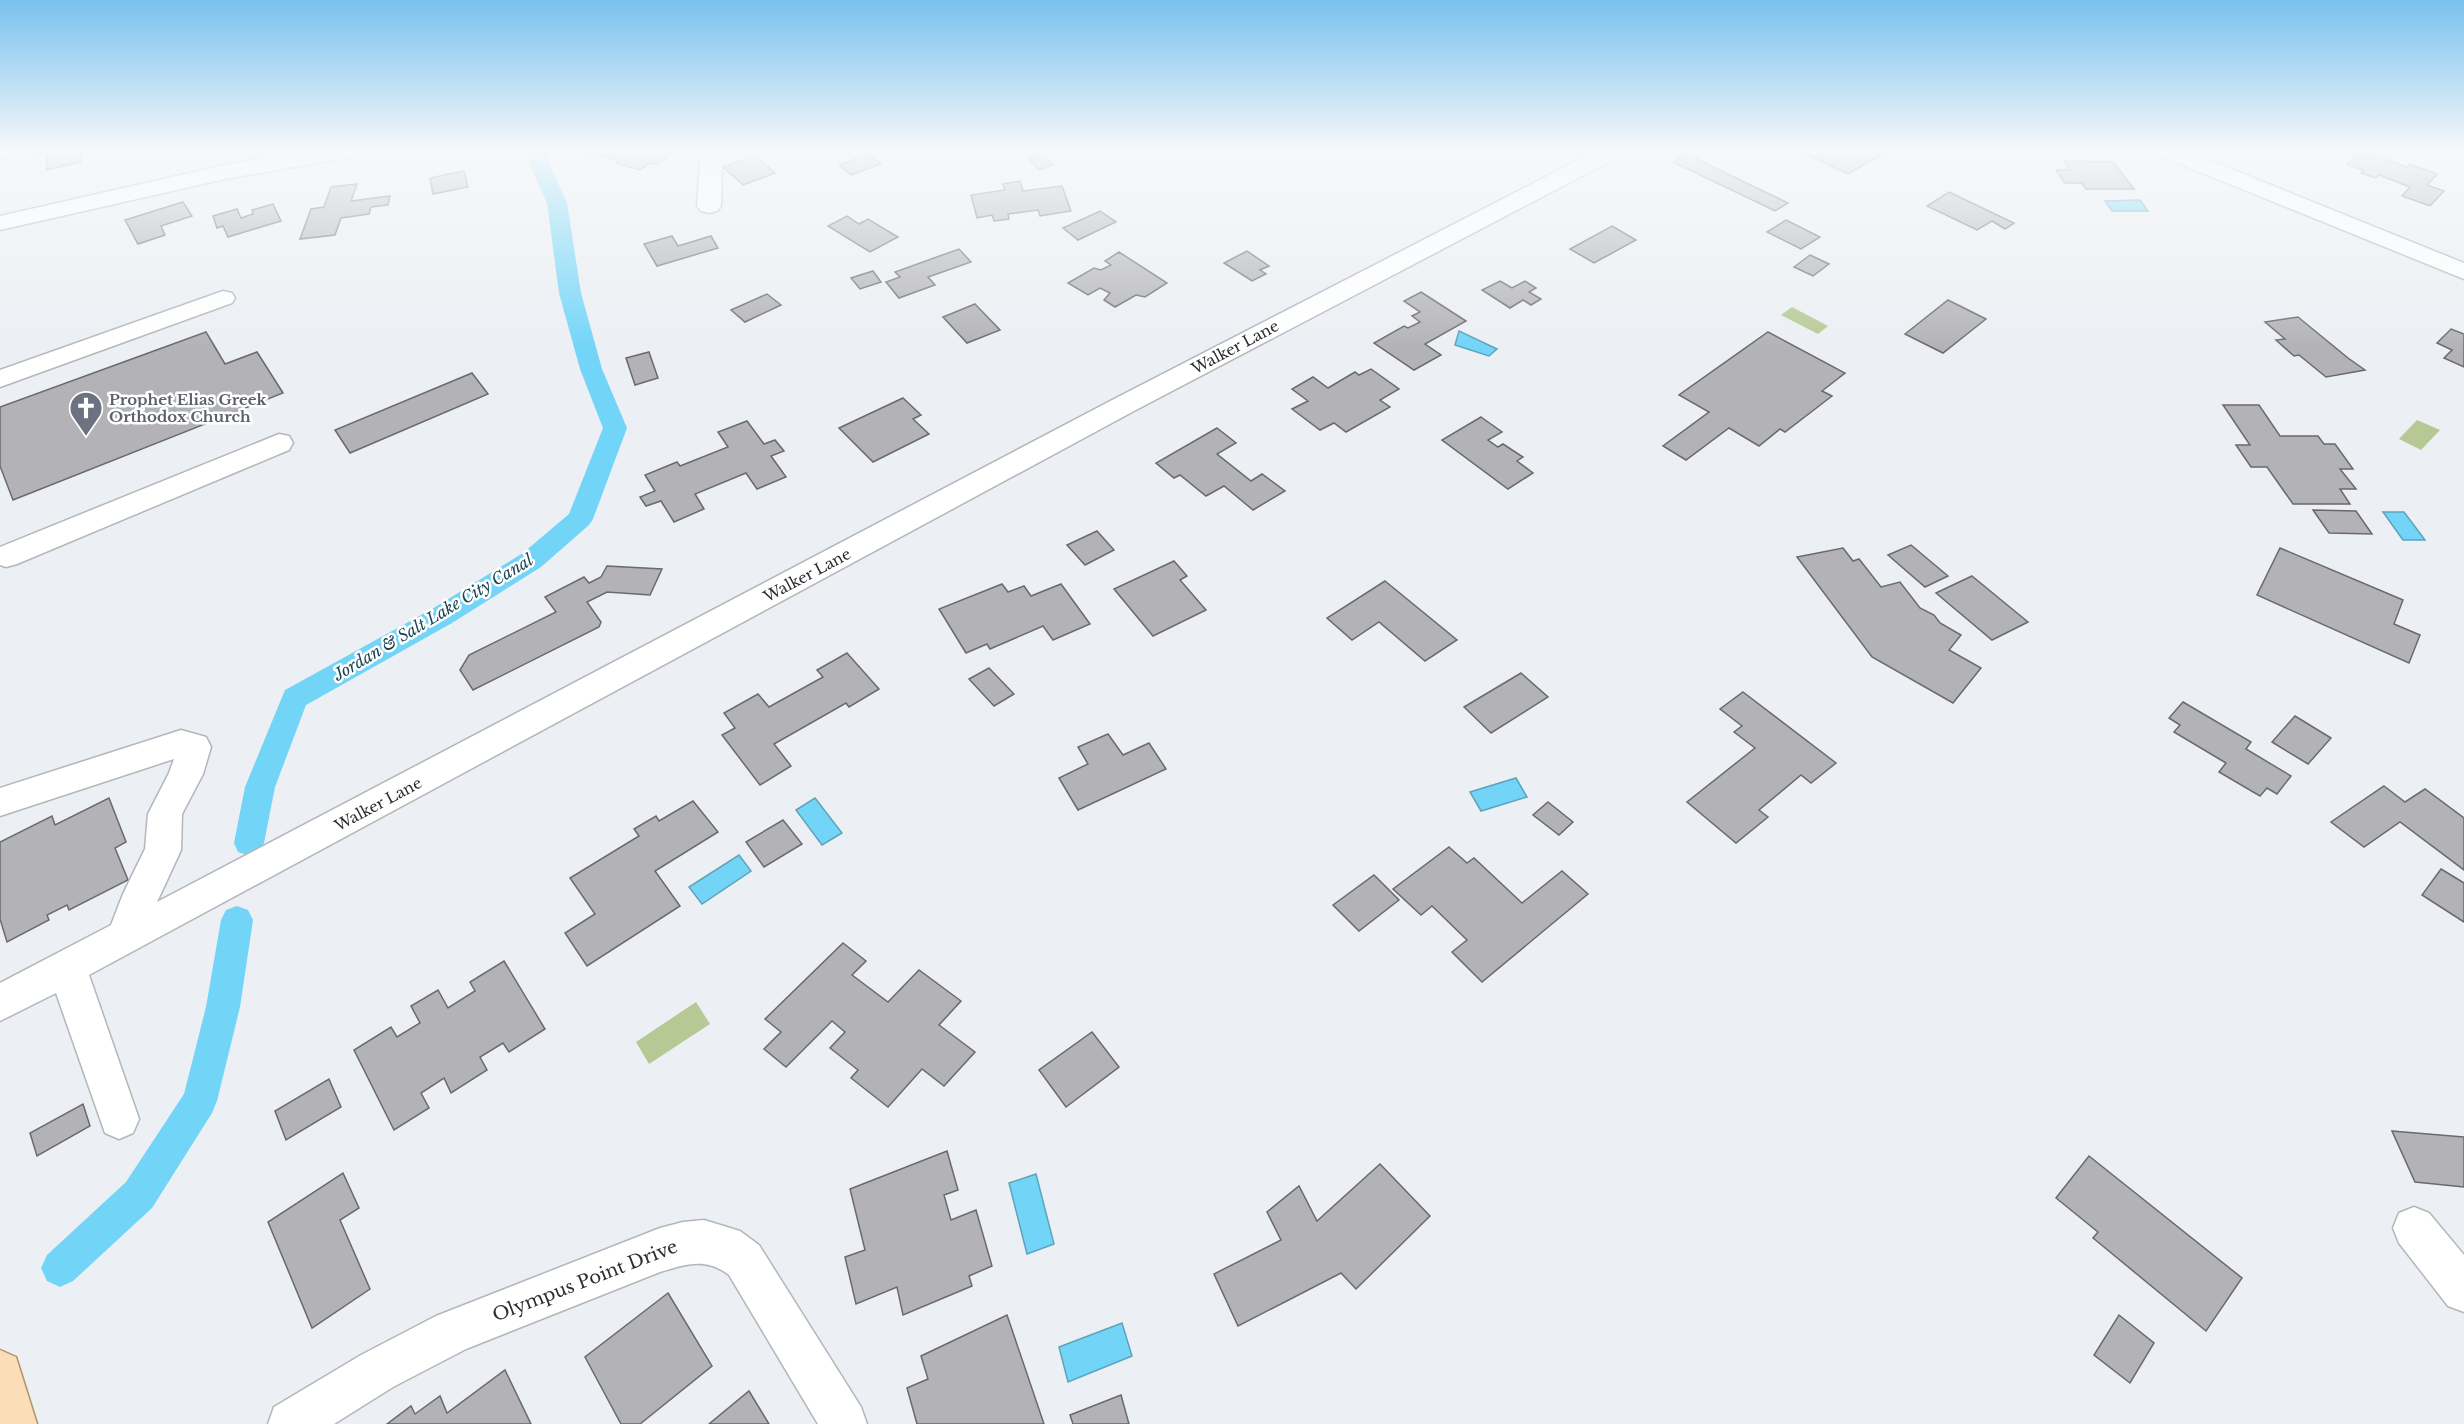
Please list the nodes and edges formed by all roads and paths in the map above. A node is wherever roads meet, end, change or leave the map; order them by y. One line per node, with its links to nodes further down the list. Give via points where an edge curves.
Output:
1 (29, 216): 4 (street)
2 (1486, 216): 11 (street, Walker Lane)
3 (2328, 216): 5 (street)
4 (0, 223)
5 (2464, 272)
6 (223, 298): 7 (street)
7 (0, 378)
8 (279, 443): 9 (street)
9 (2, 555)
10 (0, 802): 11 (street, via 170,746 181,743 194,747 186,774 165,814 163,850)
11 (126, 936): 12 (street, Walker Lane)
12 (67, 968): 13 (street, Walker Lane); 14 (street)
13 (0, 1003)
14 (119, 1119)
15 (2414, 1228): 16 (street)
16 (2464, 1290)
17 (0, 1373): 18 (main road)
18 (14, 1424)
19 (291, 1424): 20 (street, Olympus Point Drive, via 377,1371 452,1332 660,1250 694,1241 723,1244 744,1260)
20 (844, 1424)

